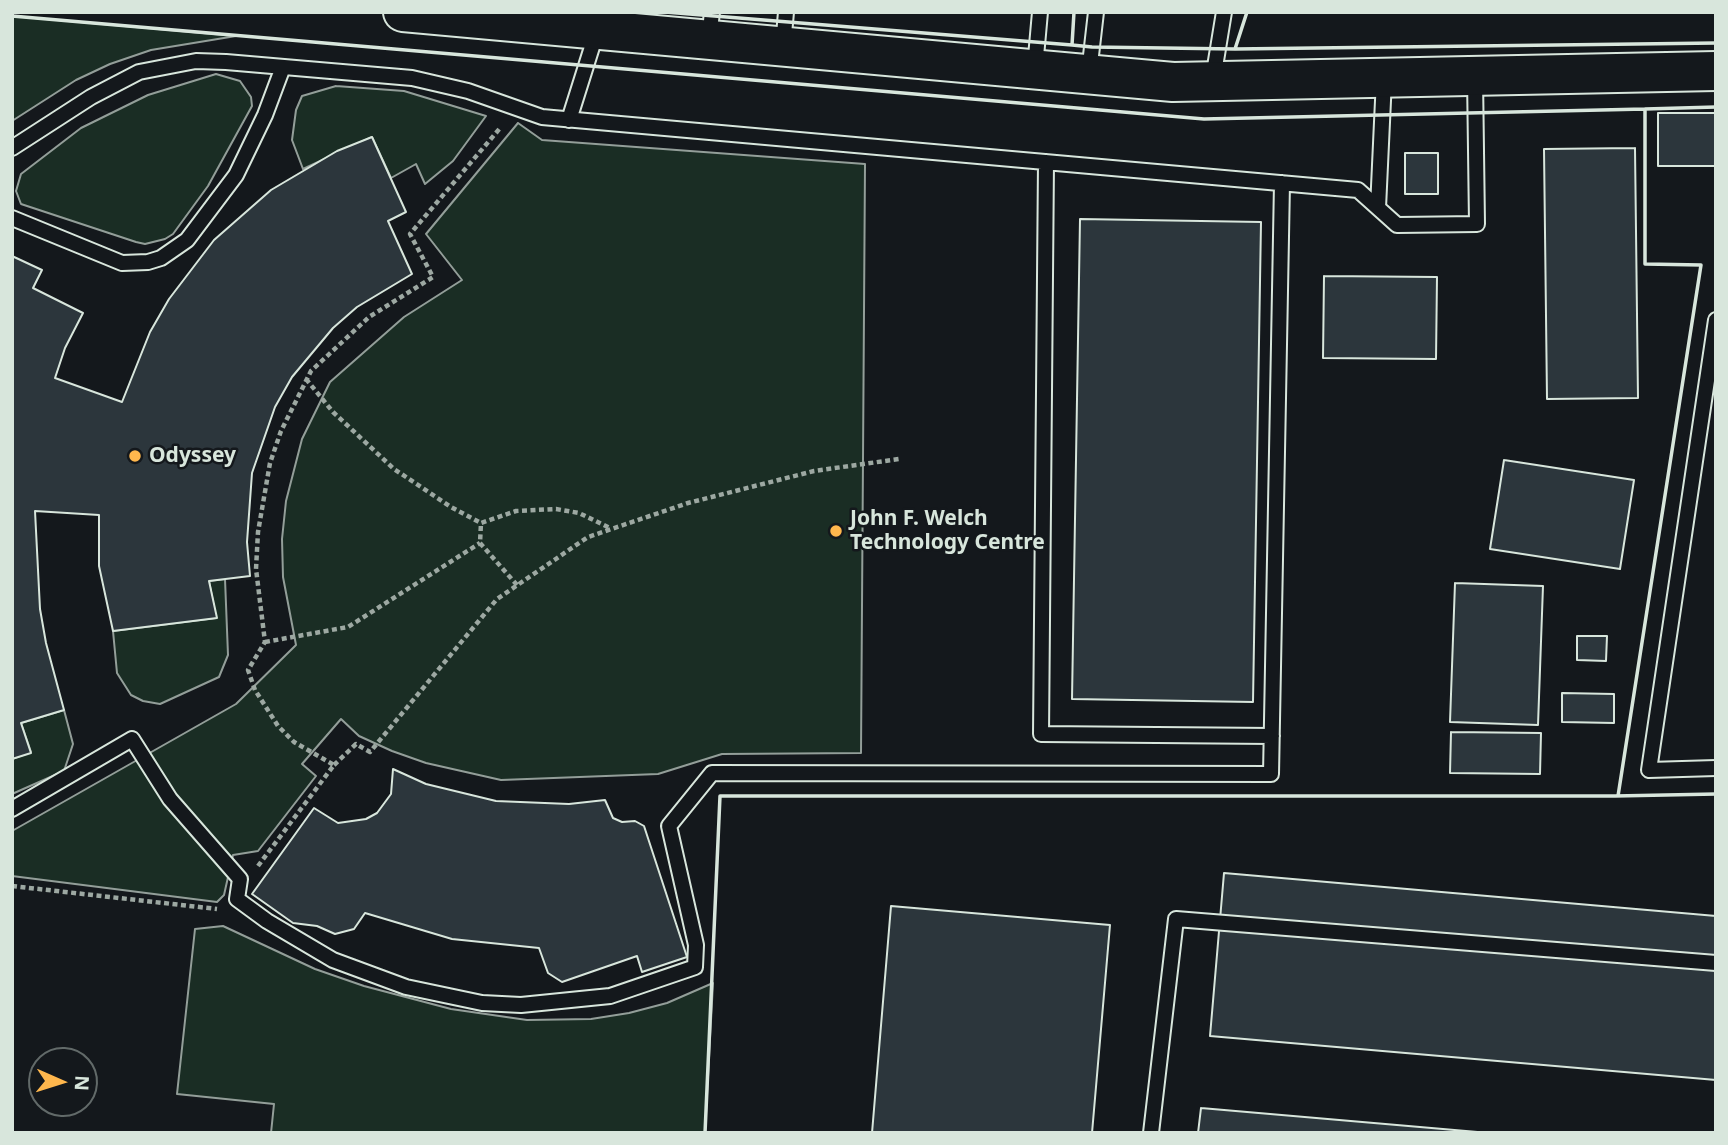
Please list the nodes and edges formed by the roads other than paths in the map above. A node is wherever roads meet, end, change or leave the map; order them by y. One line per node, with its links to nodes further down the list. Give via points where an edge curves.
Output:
1 (402, 12): 7 (street)
2 (1040, 12): 9 (lane)
3 (1096, 12): 11 (lane)
4 (1224, 12): 14 (lane)
5 (710, 26): 6 (street); 7 (street)
6 (785, 29): 9 (street)
7 (598, 30): 15 (lane)
8 (283, 67): 15 (lane, via 412,78 468,91 542,117); 16 (lane, via 196,61 139,72); 20 (lane, via 236,175 187,240 161,258 122,263)
9 (1034, 69): 11 (street)
10 (1716, 71): 12 (street)
11 (1089, 74): 14 (street)
12 (1475, 76): 13 (street); 19 (lane, via 1477,224 1397,225)
13 (1384, 78): 14 (street); 19 (lane)
14 (1213, 81)
15 (569, 120): 17 (lane)
16 (12, 148)
17 (1046, 162): 18 (lane); 22 (lane, via 1041,734)
18 (1282, 183): 19 (lane, via 1358,190); 22 (lane)
19 (1378, 208)
20 (12, 218)
21 (1716, 320): 23 (lane, via 1649,770)
22 (1272, 736): 24 (lane, via 1271,774 712,773 668,827 696,945 695,967 639,989 580,1001 521,1005 482,1003 406,988 299,942 237,898 240,880 170,799 132,738)
23 (1716, 768)
24 (12, 809)
25 (1716, 964): 26 (lane, via 1176,919)
26 (1151, 1133)

